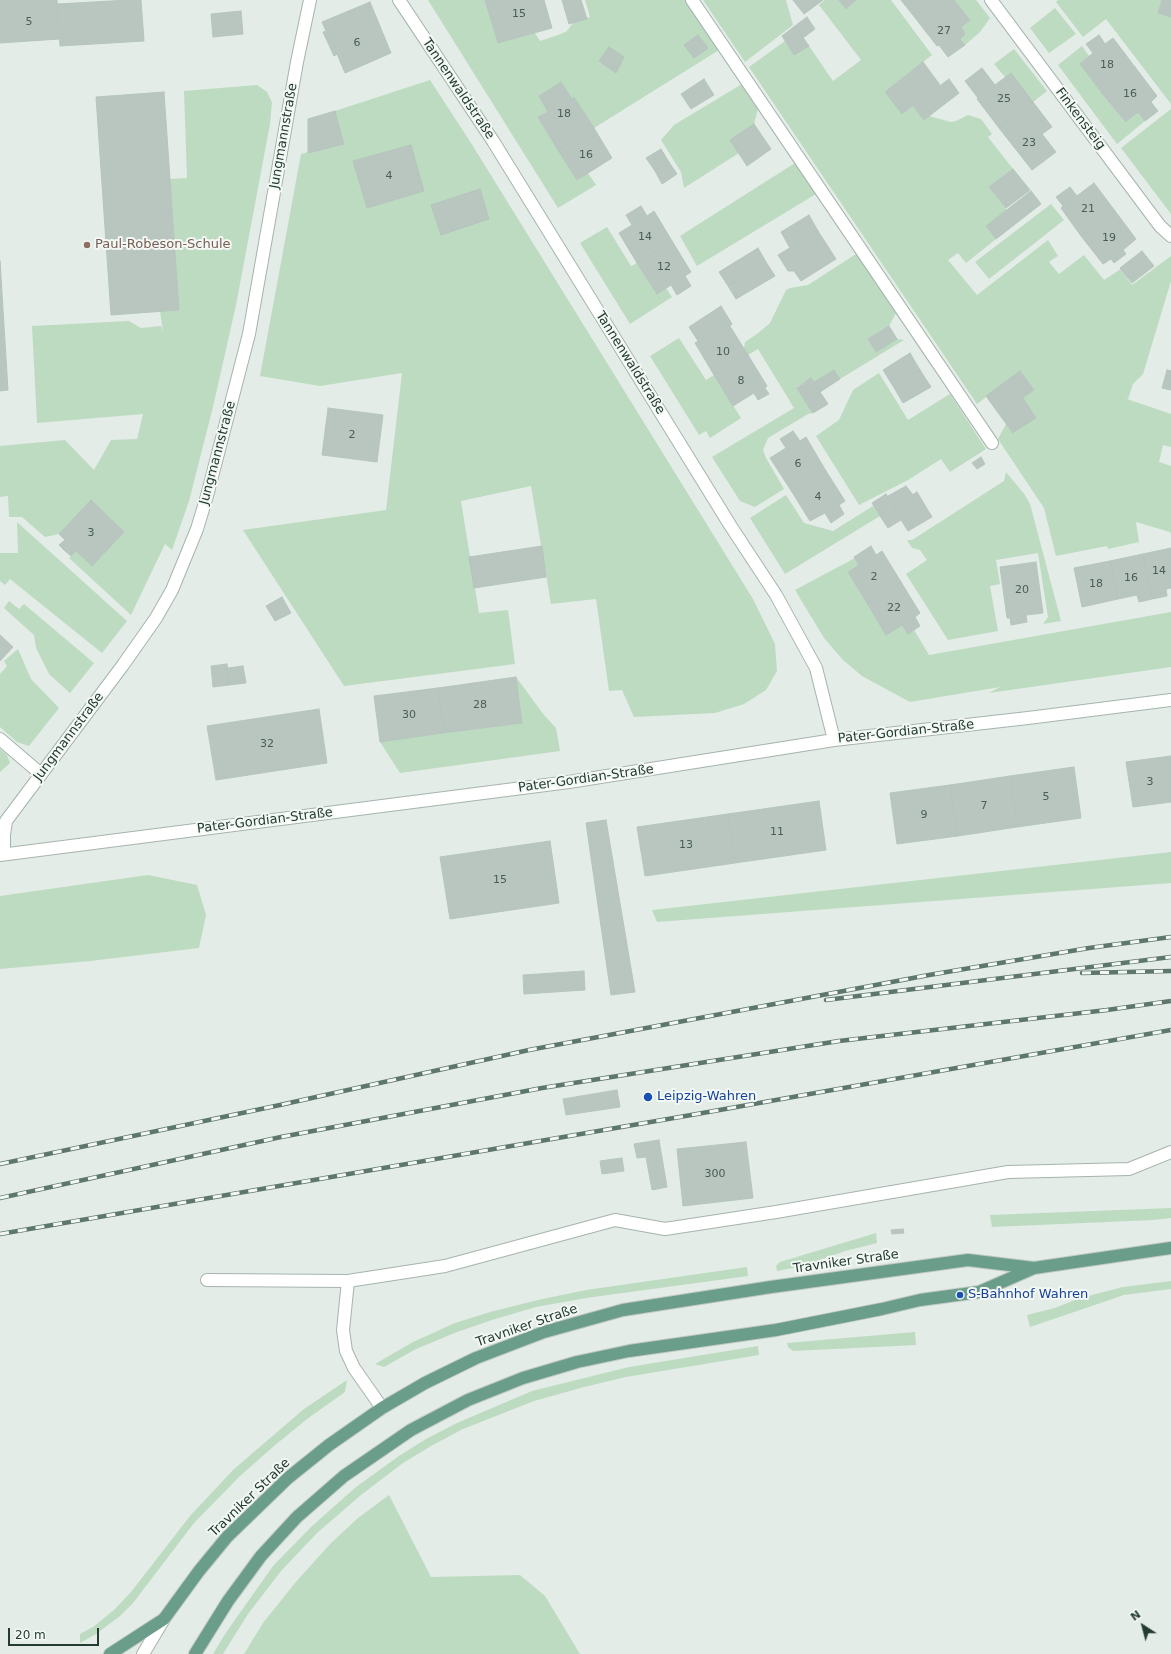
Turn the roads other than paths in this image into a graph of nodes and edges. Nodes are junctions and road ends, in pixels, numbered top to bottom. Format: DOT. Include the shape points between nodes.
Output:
graph roads {
  1 [pos="310,0"];
  2 [pos="399,0"];
  3 [pos="692,0"];
  4 [pos="991,0"];
  5 [pos="1171,236"];
  6 [pos="992,443"];
  7 [pos="1171,700"];
  8 [pos="0,739"];
  9 [pos="834,740"];
  10 [pos="41,774"];
  11 [pos="2,855"];
  12 [pos="1171,1152"];
  13 [pos="1171,1248"];
  14 [pos="1034,1268"];
  15 [pos="207,1280"];
  16 [pos="348,1281"];
  17 [pos="382,1408"];
  18 [pos="164,1619"];
  19 [pos="110,1654"];
  20 [pos="143,1654"];
  21 [pos="196,1654"];
  1 -- 10 [label="street, Jungmannstraße" via="249,334 208,496 197,529 172,590 156,618 124,665"];
  2 -- 9 [label="street, Tannenwaldstraße" via="494,141 730,525 776,595 816,668"];
  3 -- 6 [label="street"];
  4 -- 5 [label="street, Finkensteig" via="1160,226"];
  7 -- 9 [label="street, Pater-Gordian-Straße"];
  8 -- 10 [label="street"];
  9 -- 11 [label="street, Pater-Gordian-Straße" via="569,782"];
  10 -- 11 [label="street, Jungmannstraße" via="6,821"];
  12 -- 16 [label="street" via="1129,1169 1008,1172 665,1229 615,1220 445,1266"];
  13 -- 14 [label="main road, Travniker Straße"];
  14 -- 17 [label="main road, Travniker Straße" via="968,1260 623,1310 544,1332 476,1358"];
  14 -- 21 [label="main road, Travniker Straße" via="979,1292 920,1300 776,1330 629,1351 577,1362 523,1378 468,1400 411,1430 344,1476 297,1517 261,1556 232,1596"];
  15 -- 16 [label="street"];
  16 -- 17 [label="street" via="343,1330 346,1351 354,1368"];
  17 -- 18 [label="main road, Travniker Straße" via="329,1445 259,1505 227,1537"];
  18 -- 19 [label="main road"];
  18 -- 20 [label="street, Travniker Straße"];
}
